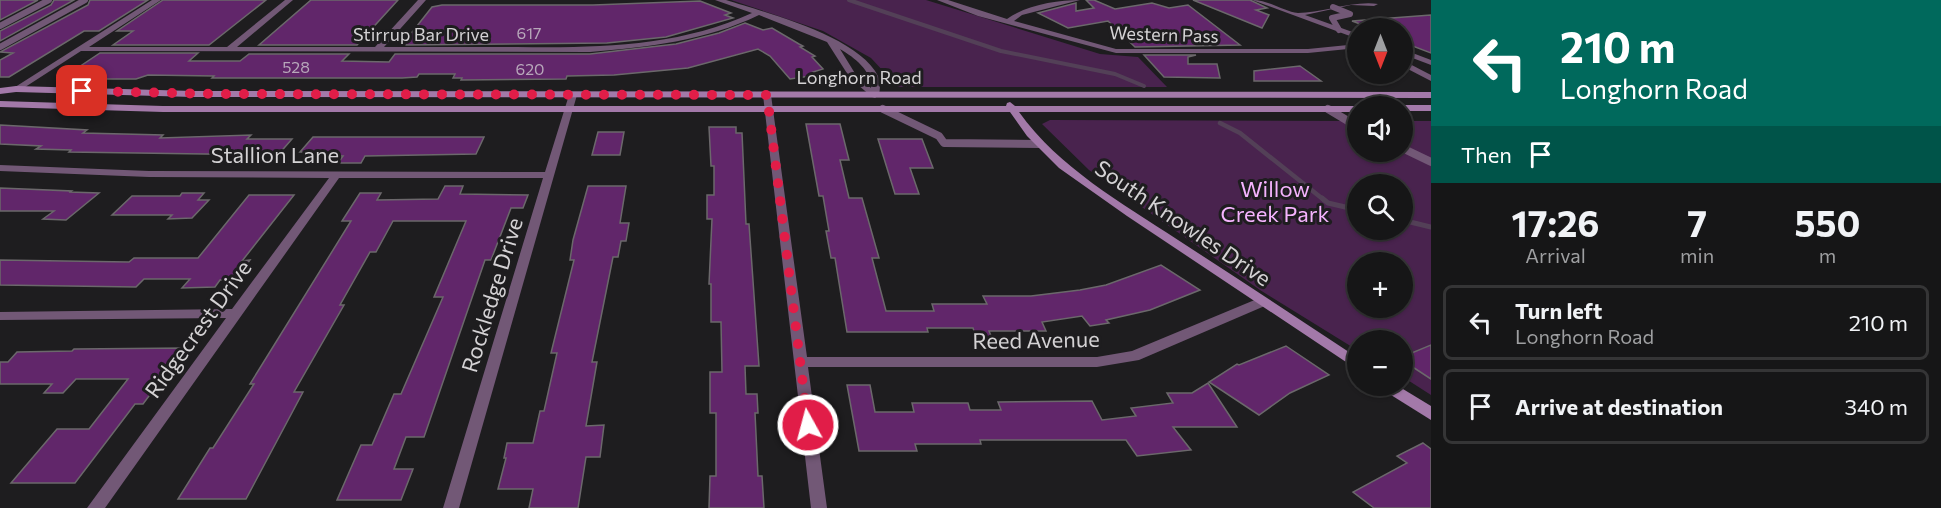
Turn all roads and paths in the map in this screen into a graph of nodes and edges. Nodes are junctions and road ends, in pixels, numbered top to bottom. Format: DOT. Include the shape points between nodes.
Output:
graph roads {
  1 [pos="49,0"];
  2 [pos="85,0"];
  3 [pos="157,0"];
  4 [pos="289,0"];
  5 [pos="422,0"];
  6 [pos="719,0"];
  7 [pos="941,0"];
  8 [pos="1076,0"];
  9 [pos="1256,0"];
  10 [pos="1374,3"];
  11 [pos="1333,7"];
  12 [pos="758,13"];
  13 [pos="1296,15"];
  14 [pos="1008,21"];
  15 [pos="0,26"];
  16 [pos="1339,30"];
  17 [pos="1347,33"];
  18 [pos="831,42"];
  19 [pos="0,47"];
  20 [pos="1347,47"];
  21 [pos="79,50"];
  22 [pos="228,50"];
  23 [pos="377,50"];
  24 [pos="1413,56"];
  25 [pos="1431,63"];
  26 [pos="1413,68"];
  27 [pos="1431,78"];
  28 [pos="16,89"];
  29 [pos="0,91"];
  30 [pos="573,95"];
  31 [pos="767,95"];
  32 [pos="875,95"];
  33 [pos="1004,95"];
  34 [pos="1431,95"];
  35 [pos="0,104"];
  36 [pos="1413,108"];
  37 [pos="1431,108"];
  38 [pos="569,109"];
  39 [pos="769,109"];
  40 [pos="883,109"];
  41 [pos="1328,109"];
  42 [pos="1347,109"];
  43 [pos="1014,110"];
  44 [pos="1347,120"];
  45 [pos="1040,144"];
  46 [pos="1413,153"];
  47 [pos="1431,162"];
  48 [pos="0,168"];
  49 [pos="336,175"];
  50 [pos="550,175"];
  51 [pos="1262,302"];
  52 [pos="235,313"];
  53 [pos="0,316"];
  54 [pos="1347,358"];
  55 [pos="801,362"];
  56 [pos="1403,396"];
  57 [pos="1431,414"];
  58 [pos="95,508"];
  59 [pos="451,508"];
  60 [pos="819,508"];
  1 -- 15 [label="lane"];
  2 -- 19 [label="lane"];
  3 -- 21 [label="street"];
  4 -- 22 [label="street"];
  5 -- 23 [label="street"];
  6 -- 12 [label="street"];
  7 -- 14 [label="street, Western Pass"];
  8 -- 14 [label="street" via="1020,13"];
  9 -- 13 [label="street"];
  10 -- 11 [label="street"];
  11 -- 13 [label="street"];
  11 -- 16 [label="lane" via="1350,14 1332,18"];
  12 -- 18 [label="street"];
  12 -- 23 [label="street, Stirrup Bar Drive" via="713,31 635,46 557,51"];
  13 -- 16 [label="street"];
  14 -- 20 [label="street, Western Pass" via="1116,51 1308,51"];
  16 -- 17 [label="street"];
  18 -- 32 [label="street" via="850,75"];
  18 -- 32 [label="street" via="867,67 874,76"];
  21 -- 22 [label="street, Stirrup Bar Drive"];
  21 -- 28 [label="street"];
  22 -- 23 [label="street, Stirrup Bar Drive"];
  24 -- 25 [label="street"];
  26 -- 27 [label="street"];
  28 -- 29 [label="main road, Longhorn Road"];
  28 -- 30 [label="main road, Longhorn Road" via="193,94"];
  30 -- 31 [label="main road, Longhorn Road"];
  30 -- 38 [label="street, Rockledge Drive"];
  31 -- 32 [label="main road, Longhorn Road"];
  31 -- 39 [label="street"];
  32 -- 33 [label="main road, Longhorn Road"];
  33 -- 34 [label="main road, Longhorn Road"];
  33 -- 43 [label="main road, South Knowles Drive"];
  35 -- 38 [label="main road, Longhorn Road" via="163,109"];
  36 -- 37 [label="main road"];
  38 -- 39 [label="main road, Longhorn Road"];
  38 -- 50 [label="street, Rockledge Drive"];
  39 -- 40 [label="main road, Longhorn Road"];
  39 -- 55 [label="street"];
  40 -- 43 [label="main road, Longhorn Road"];
  40 -- 45 [label="lane" via="939,135 944,143"];
  41 -- 42 [label="main road, Longhorn Road"];
  41 -- 43 [label="main road, Longhorn Road"];
  41 -- 44 [label="lane"];
  43 -- 45 [label="main road, South Knowles Drive"];
  45 -- 51 [label="main road, South Knowles Drive" via="1063,166"];
  46 -- 47 [label="lane"];
  48 -- 49 [label="street, Stallion Lane"];
  49 -- 50 [label="street, Stallion Lane"];
  49 -- 52 [label="street, Ridgecrest Drive"];
  50 -- 59 [label="street, Rockledge Drive"];
  51 -- 54 [label="main road, South Knowles Drive"];
  51 -- 55 [label="street, Reed Avenue" via="1134,356 1097,362"];
  52 -- 53 [label="street"];
  52 -- 58 [label="street, Ridgecrest Drive"];
  55 -- 60 [label="street"];
  56 -- 57 [label="main road"];
}
